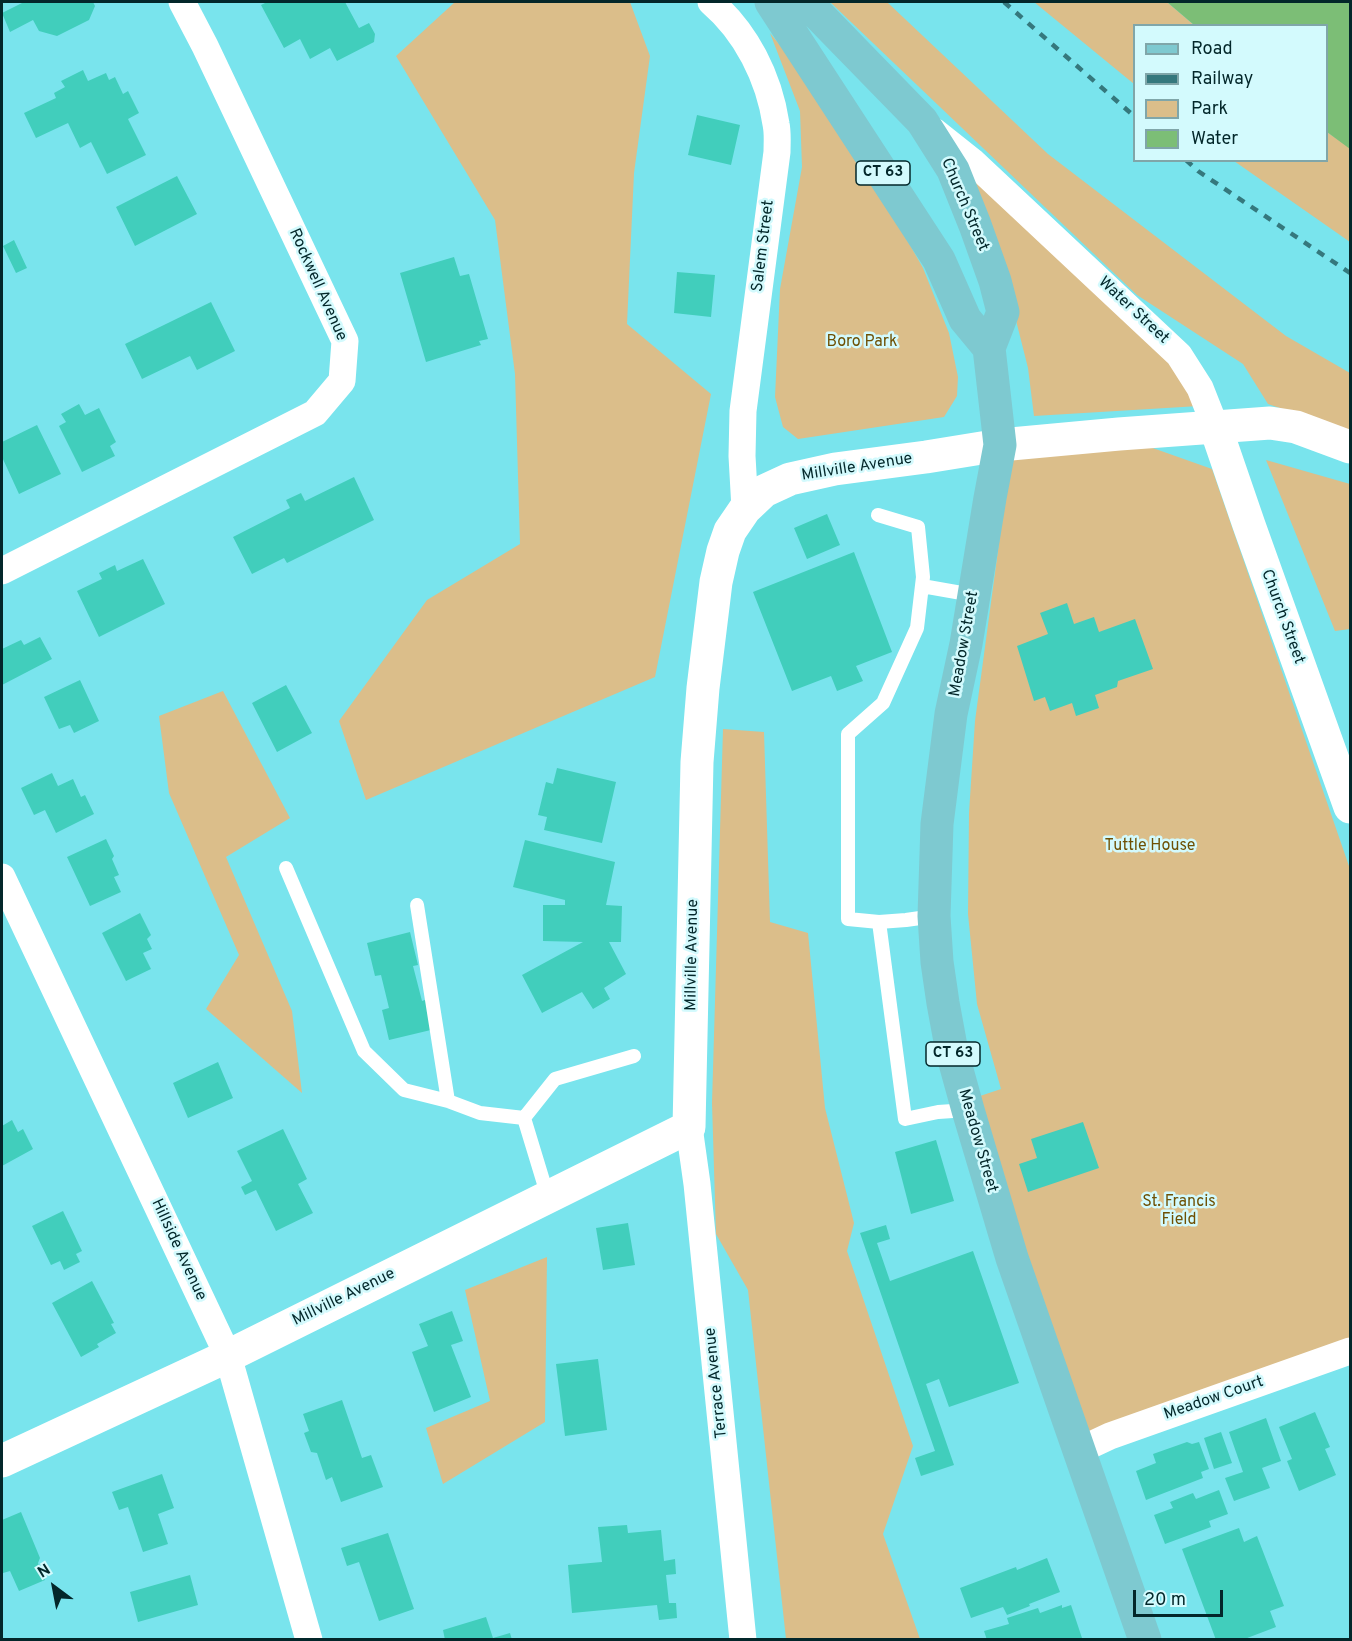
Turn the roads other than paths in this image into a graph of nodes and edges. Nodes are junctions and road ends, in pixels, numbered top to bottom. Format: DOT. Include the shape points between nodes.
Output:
graph roads {
  1 [pos="182,2"];
  2 [pos="711,2"];
  3 [pos="771,2"];
  4 [pos="806,2"];
  5 [pos="922,121"];
  6 [pos="988,348"];
  7 [pos="1215,426"];
  8 [pos="1000,445"];
  9 [pos="1350,447"];
  10 [pos="745,509"];
  11 [pos="878,515"];
  12 [pos="2,571"];
  13 [pos="922,586"];
  14 [pos="974,595"];
  15 [pos="1350,807"];
  16 [pos="286,868"];
  17 [pos="2,877"];
  18 [pos="417,905"];
  19 [pos="934,916"];
  20 [pos="879,922"];
  21 [pos="634,1056"];
  22 [pos="448,1101"];
  23 [pos="968,1110"];
  24 [pos="524,1118"];
  25 [pos="689,1127"];
  26 [pos="548,1197"];
  27 [pos="1350,1351"];
  28 [pos="228,1356"];
  29 [pos="1078,1451"];
  30 [pos="2,1461"];
  31 [pos="309,1640"];
  32 [pos="744,1640"];
  33 [pos="1145,1640"];
  1 -- 12 [label="street, Rockwell Avenue" via="345,341 342,381 315,413"];
  2 -- 10 [label="street, Salem Street" via="749,46 769,89 777,125 777,152 742,411"];
  3 -- 6 [label="main road, CT 63" via="939,260 965,319"];
  4 -- 5 [label="main road, Church Street"];
  5 -- 6 [label="main road, Church Street" via="953,170 995,281 1003,312"];
  5 -- 7 [label="street, Water Street" via="973,162 1179,355 1200,388"];
  6 -- 8 [label="main road, Church Street / CT 63"];
  7 -- 8 [label="street, Millville Avenue"];
  7 -- 9 [label="street" via="1270,423 1296,427"];
  7 -- 15 [label="street, Church Street"];
  8 -- 10 [label="street, Millville Avenue" via="790,478 764,491"];
  8 -- 14 [label="main road, Meadow Street / CT 63"];
  10 -- 25 [label="street, Millville Avenue" via="730,531 716,582 699,730"];
  11 -- 13 [label="lane" via="918,527"];
  13 -- 14 [label="lane"];
  13 -- 20 [label="lane" via="917,628 883,703 848,734 848,919"];
  14 -- 19 [label="main road, Meadow Street / CT 63" via="951,714 937,824"];
  16 -- 22 [label="lane" via="364,1051 404,1090"];
  17 -- 28 [label="street, Hillside Avenue"];
  18 -- 22 [label="lane"];
  19 -- 20 [label="lane"];
  19 -- 23 [label="main road, Meadow Street / CT 63" via="943,1003"];
  20 -- 23 [label="lane" via="905,1119"];
  21 -- 24 [label="lane" via="555,1079"];
  22 -- 24 [label="lane" via="480,1113"];
  23 -- 29 [label="main road, Meadow Street / CT 63" via="1012,1258"];
  24 -- 26 [label="lane"];
  25 -- 26 [label="street, Millville Avenue"];
  25 -- 32 [label="street, Terrace Avenue"];
  26 -- 28 [label="street, Millville Avenue"];
  27 -- 29 [label="street, Meadow Court" via="1110,1436"];
  28 -- 30 [label="street, Millville Avenue"];
  28 -- 31 [label="street, Hillside Avenue"];
  29 -- 33 [label="main road, Meadow Street / CT 63"];
}
